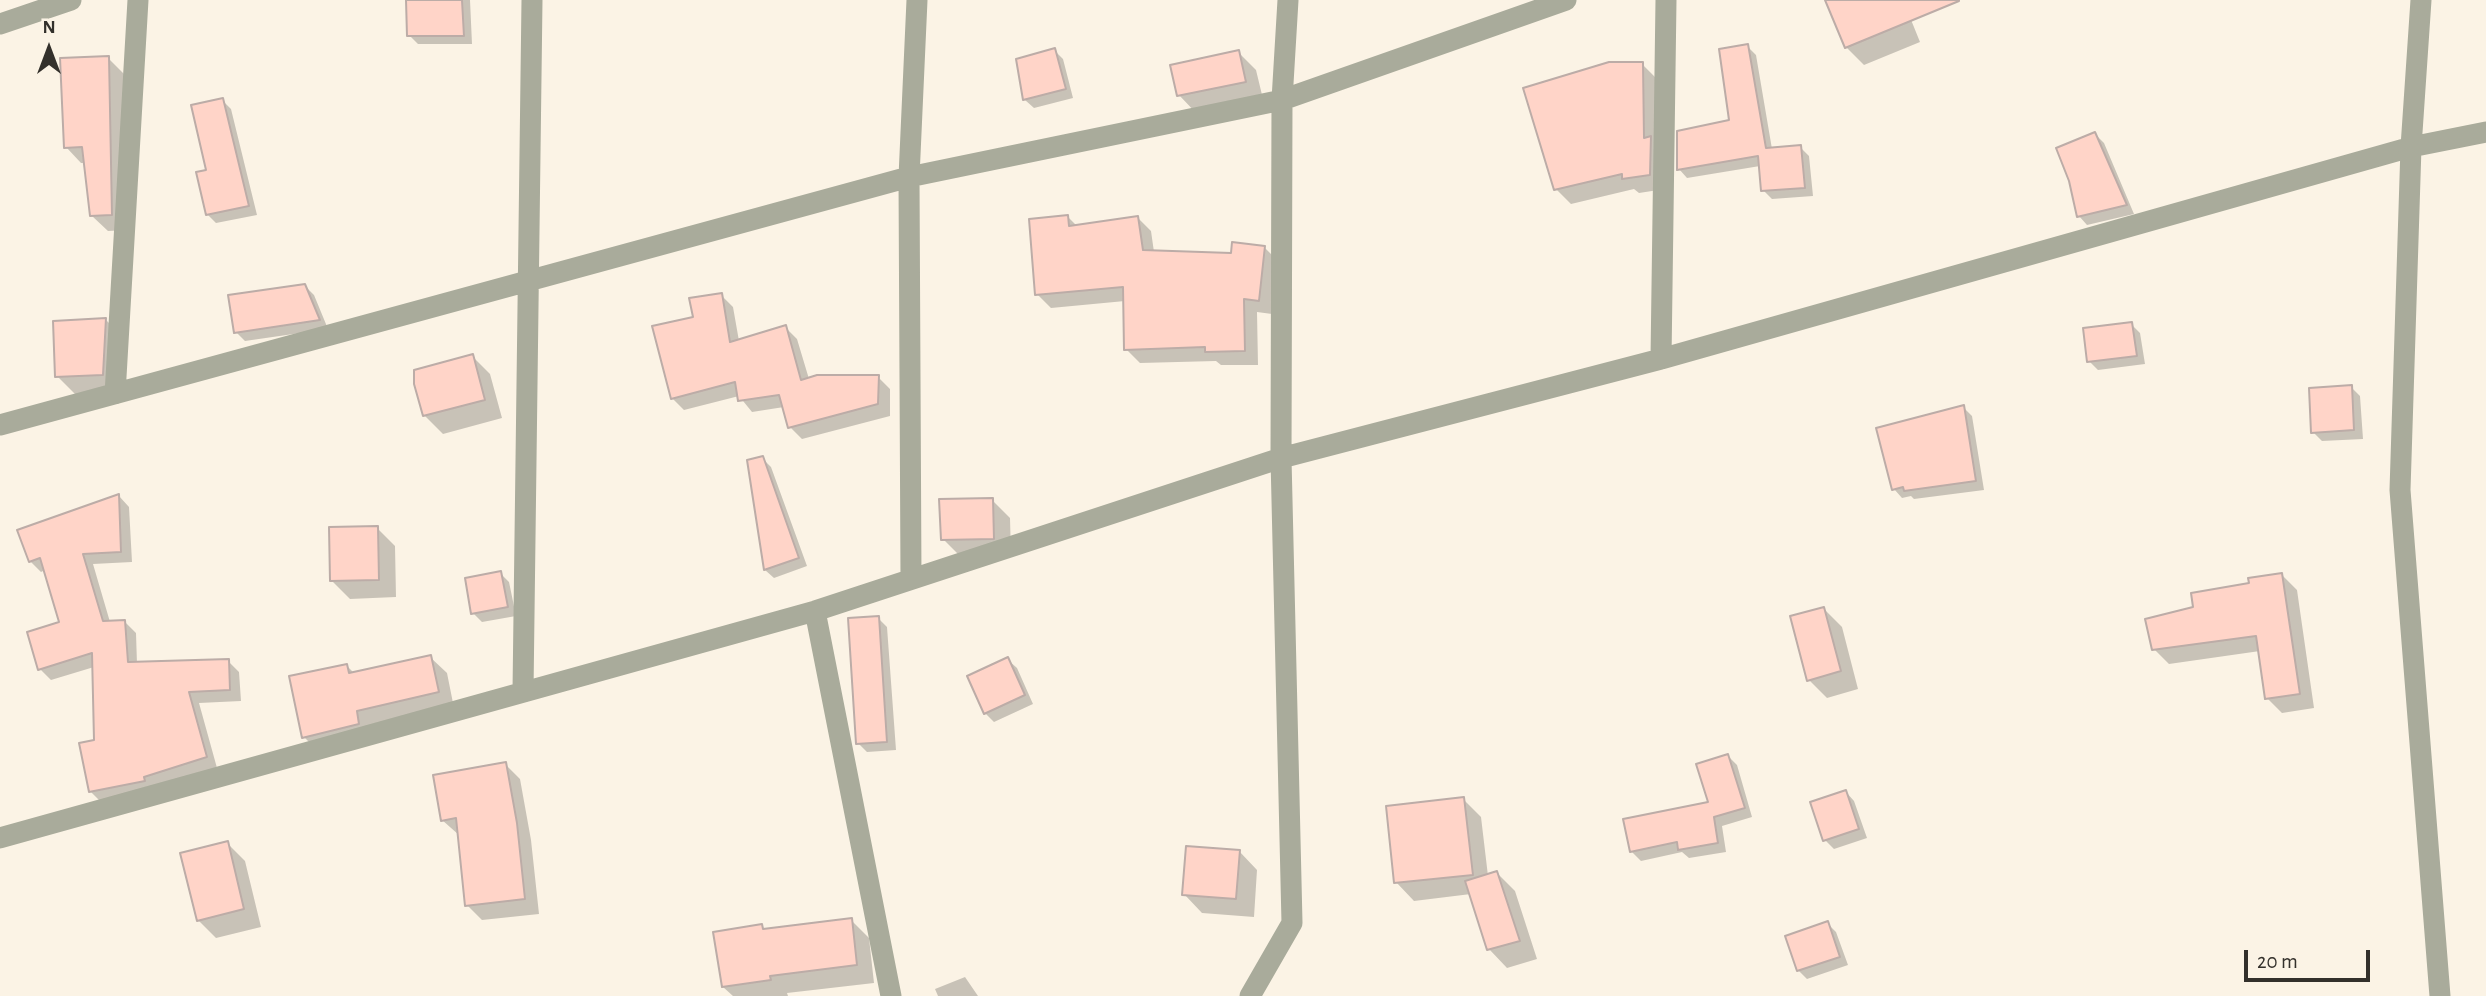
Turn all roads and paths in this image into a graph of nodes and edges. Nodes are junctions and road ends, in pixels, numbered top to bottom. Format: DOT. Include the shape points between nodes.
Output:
graph roads {
  1 [pos="71,0"];
  2 [pos="138,0"];
  3 [pos="532,0"];
  4 [pos="917,0"];
  5 [pos="1288,0"];
  6 [pos="1566,0"];
  7 [pos="1666,0"];
  8 [pos="2421,0"];
  9 [pos="0,24"];
  10 [pos="1282,100"];
  11 [pos="2486,132"];
  12 [pos="2411,147"];
  13 [pos="909,177"];
  14 [pos="526,281"];
  15 [pos="1661,359"];
  16 [pos="115,394"];
  17 [pos="0,425"];
  18 [pos="1281,458"];
  19 [pos="911,579"];
  20 [pos="815,611"];
  21 [pos="523,691"];
  22 [pos="0,838"];
  23 [pos="891,996"];
  24 [pos="1250,996"];
  25 [pos="2440,996"];
  1 -- 9 [label="street"];
  2 -- 16 [label="street"];
  3 -- 14 [label="street"];
  4 -- 13 [label="street"];
  5 -- 10 [label="street"];
  6 -- 10 [label="street"];
  7 -- 15 [label="street"];
  8 -- 12 [label="street"];
  10 -- 13 [label="street"];
  10 -- 18 [label="street"];
  11 -- 12 [label="street"];
  12 -- 15 [label="street"];
  12 -- 25 [label="street" via="2400,490"];
  13 -- 14 [label="street"];
  13 -- 19 [label="street"];
  14 -- 16 [label="street"];
  14 -- 21 [label="street"];
  15 -- 18 [label="street"];
  16 -- 17 [label="street"];
  18 -- 19 [label="street"];
  18 -- 24 [label="street" via="1292,923"];
  19 -- 20 [label="street"];
  20 -- 21 [label="street"];
  20 -- 23 [label="street"];
  21 -- 22 [label="street"];
}
